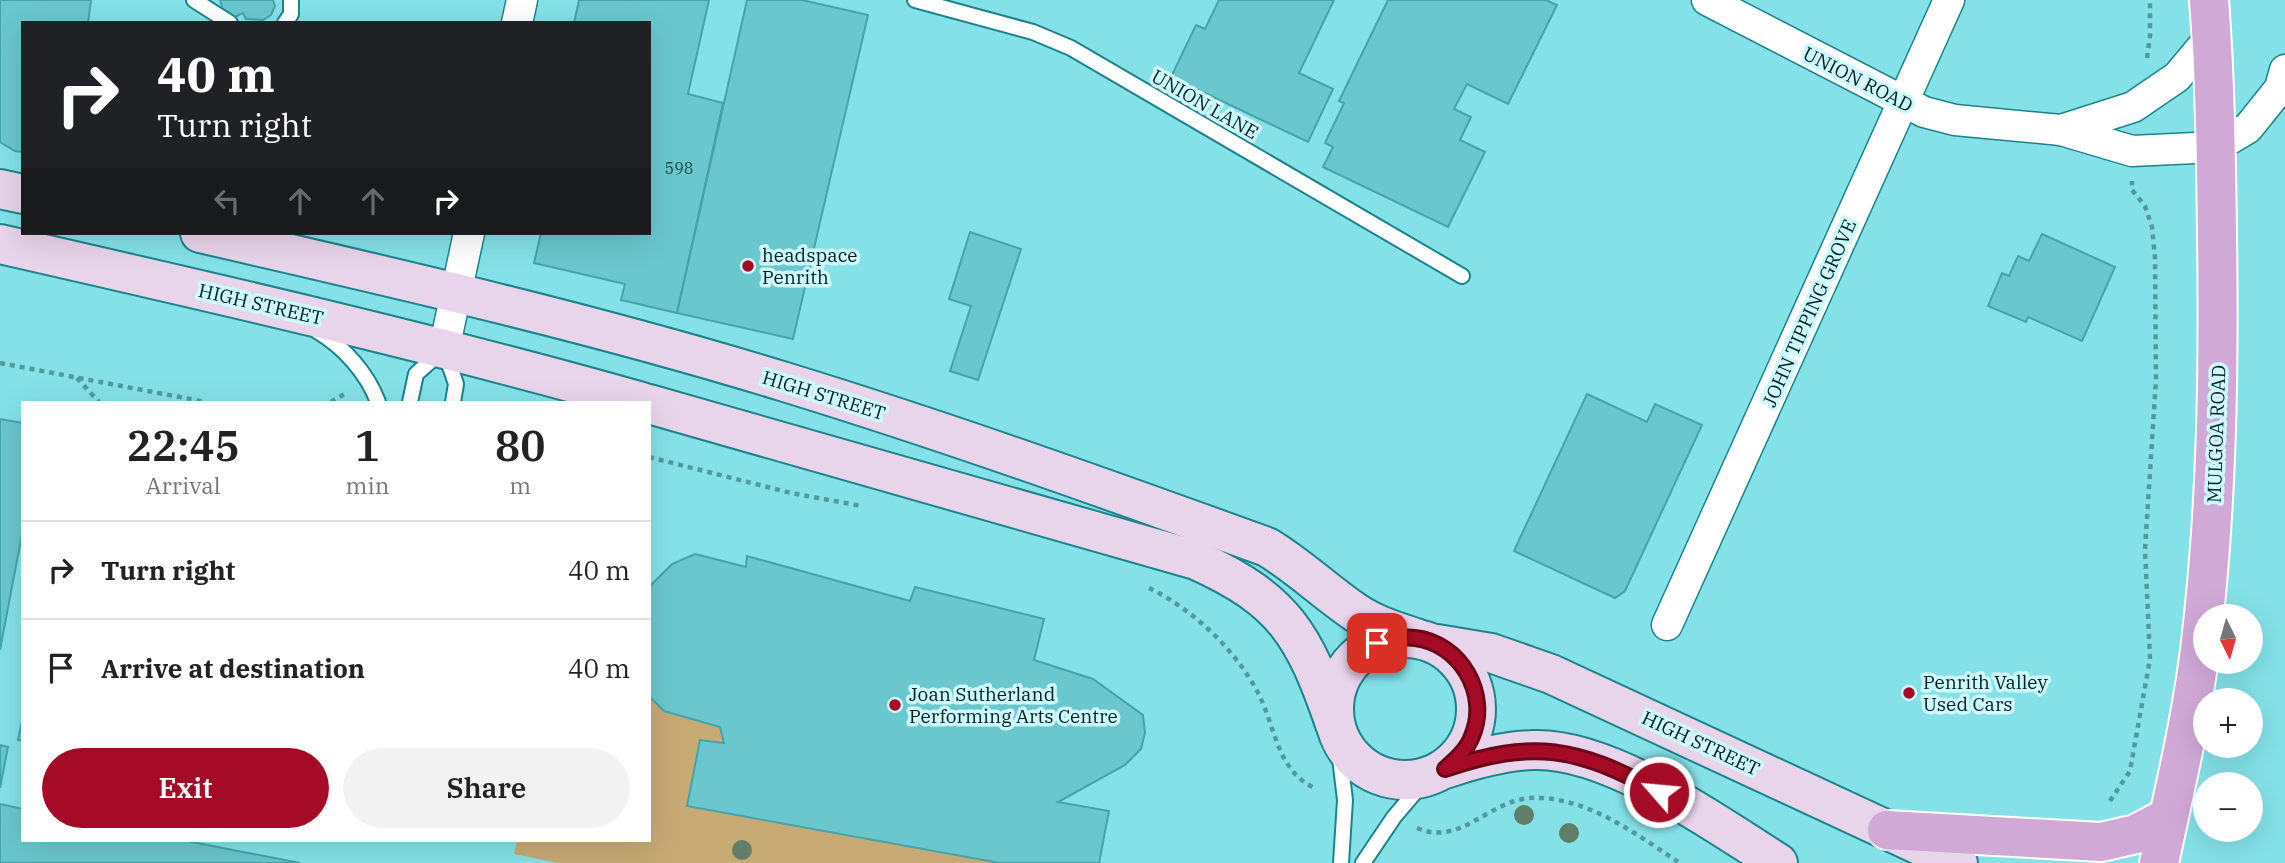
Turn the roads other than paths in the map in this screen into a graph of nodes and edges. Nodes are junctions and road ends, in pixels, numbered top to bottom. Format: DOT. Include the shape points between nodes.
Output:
graph roads {
  1 [pos="194,0"];
  2 [pos="291,0"];
  3 [pos="522,0"];
  4 [pos="915,0"];
  5 [pos="1707,0"];
  6 [pos="1949,0"];
  7 [pos="958,6"];
  8 [pos="2211,18"];
  9 [pos="227,21"];
  10 [pos="286,21"];
  11 [pos="517,21"];
  12 [pos="2285,70"];
  13 [pos="1903,104"];
  14 [pos="2061,130"];
  15 [pos="2216,146"];
  16 [pos="0,189"];
  17 [pos="21,194"];
  18 [pos="209,235"];
  19 [pos="469,235"];
  20 [pos="0,244"];
  21 [pos="1462,276"];
  22 [pos="456,293"];
  23 [pos="279,308"];
  24 [pos="444,349"];
  25 [pos="379,401"];
  26 [pos="410,401"];
  27 [pos="453,401"];
  28 [pos="638,401"];
  29 [pos="651,405"];
  30 [pos="651,418"];
  31 [pos="702,419"];
  32 [pos="1667,625"];
  33 [pos="1426,641"];
  34 [pos="1336,729"];
  35 [pos="1436,773"];
  36 [pos="2168,817"];
  37 [pos="1887,830"];
  38 [pos="1341,863"];
  39 [pos="1363,863"];
  40 [pos="1779,863"];
  41 [pos="1958,863"];
  42 [pos="2159,863"];
  1 -- 9 [label="lane"];
  2 -- 10 [label="lane"];
  3 -- 11 [label="street"];
  4 -- 7 [label="lane, UNION LANE"];
  5 -- 13 [label="street, UNION ROAD"];
  6 -- 13 [label="street, JOHN TIPPING GROVE"];
  7 -- 21 [label="lane, UNION LANE" via="1071,48"];
  8 -- 14 [label="street, UNION ROAD" via="2176,77 2133,107"];
  8 -- 15 [label="main road, MULGOA ROAD"];
  12 -- 15 [label="street, UNION ROAD" via="2280,88 2248,128"];
  13 -- 14 [label="street, UNION ROAD" via="1955,120"];
  13 -- 32 [label="street, JOHN TIPPING GROVE"];
  14 -- 15 [label="street, UNION ROAD" via="2132,151"];
  15 -- 36 [label="main road, MULGOA ROAD" via="2219,354 2210,548 2196,678"];
  16 -- 17 [label="main road"];
  18 -- 22 [label="main road, HIGH STREET"];
  19 -- 22 [label="street"];
  20 -- 23 [label="main road, HIGH STREET"];
  22 -- 24 [label="street"];
  22 -- 33 [label="main road, HIGH STREET" via="783,381 1013,454 1267,547 1298,565 1356,613"];
  23 -- 24 [label="main road, HIGH STREET"];
  23 -- 25 [label="lane" via="328,337 353,360"];
  24 -- 26 [label="lane" via="416,374"];
  24 -- 27 [label="lane" via="456,384"];
  24 -- 28 [label="main road, HIGH STREET"];
  29 -- 31 [label="main road"];
  30 -- 31 [label="lane"];
  31 -- 34 [label="main road" via="1196,560 1238,579 1273,605 1295,631 1318,675"];
  33 -- 34 [label="main road" via="1396,638 1360,653 1338,685"];
  33 -- 35 [label="main road" via="1454,657 1468,673 1478,716 1461,755"];
  33 -- 37 [label="main road, HIGH STREET" via="1490,653 1551,674"];
  34 -- 35 [label="main road" via="1358,763 1374,774 1410,781"];
  34 -- 38 [label="lane" via="1345,800"];
  35 -- 39 [label="lane" via="1394,817"];
  35 -- 40 [label="main road" via="1488,755 1536,750 1584,756 1686,806"];
  36 -- 37 [label="main road" via="2136,834 2101,842"];
  36 -- 42 [label="main road, MULGOA ROAD"];
  37 -- 41 [label="main road, HIGH STREET"];
}
